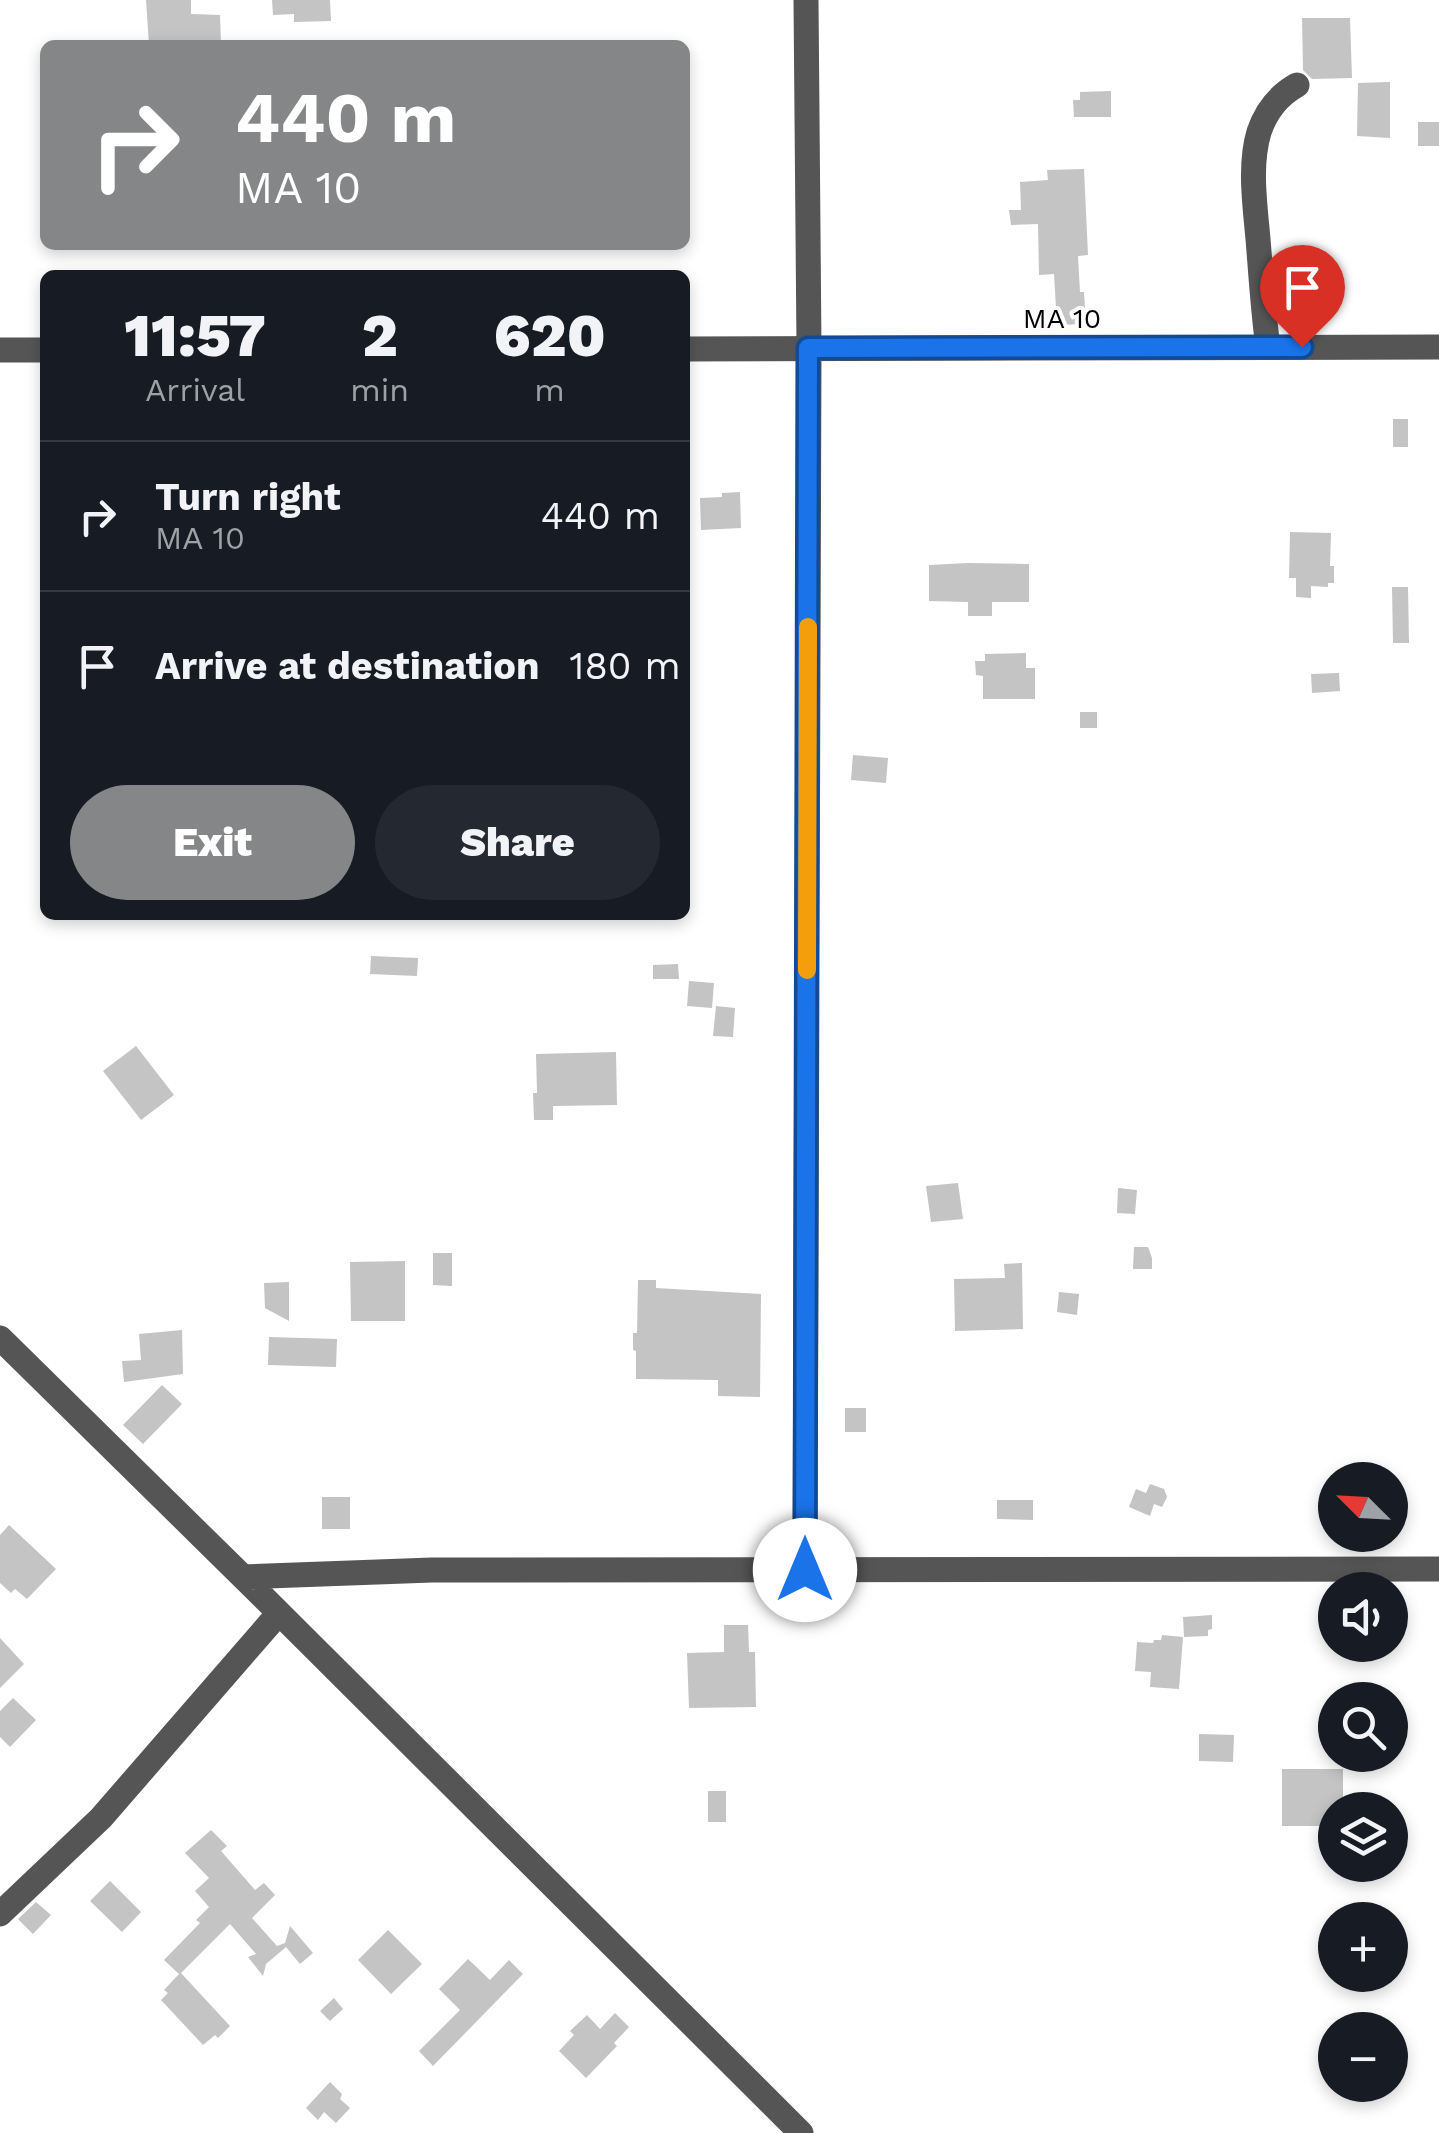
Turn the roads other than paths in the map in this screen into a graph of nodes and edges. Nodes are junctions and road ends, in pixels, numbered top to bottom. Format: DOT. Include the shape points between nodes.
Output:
graph roads {
  1 [pos="806,0"];
  2 [pos="1297,84"];
  3 [pos="1268,347"];
  4 [pos="1439,347"];
  5 [pos="690,348"];
  6 [pos="808,348"];
  7 [pos="0,350"];
  8 [pos="40,350"];
  9 [pos="0,1338"];
  10 [pos="1439,1569"];
  11 [pos="805,1570"];
  12 [pos="244,1577"];
  13 [pos="279,1613"];
  14 [pos="0,1914"];
  15 [pos="801,2133"];
  1 -- 6 [label="street"];
  2 -- 3 [label="street" via="1268,112 1255,154"];
  3 -- 4 [label="street, MA 10"];
  3 -- 6 [label="street, MA 10"];
  5 -- 6 [label="street, MA 10"];
  6 -- 11 [label="street"];
  7 -- 8 [label="street"];
  9 -- 12 [label="street"];
  10 -- 11 [label="street"];
  11 -- 12 [label="street"];
  12 -- 13 [label="street"];
  13 -- 14 [label="street" via="102,1818"];
  13 -- 15 [label="street"];
}
